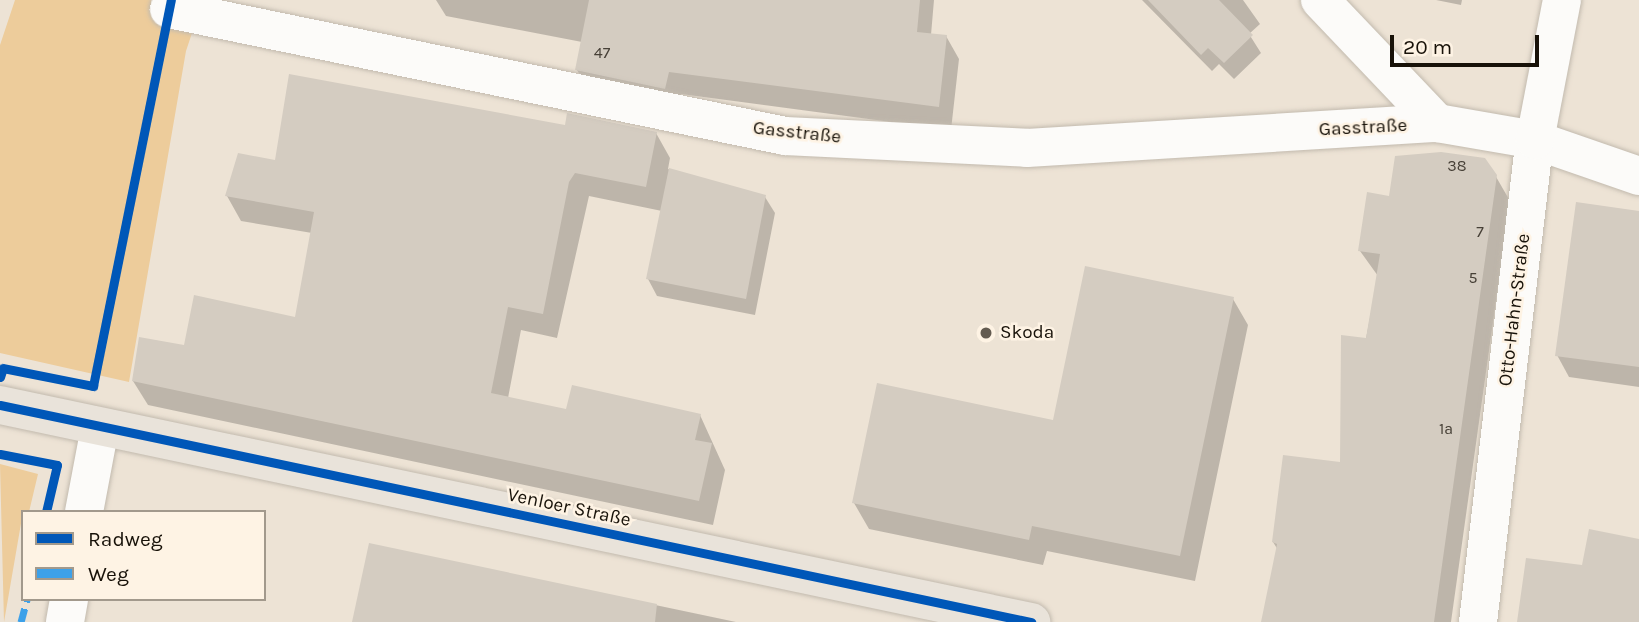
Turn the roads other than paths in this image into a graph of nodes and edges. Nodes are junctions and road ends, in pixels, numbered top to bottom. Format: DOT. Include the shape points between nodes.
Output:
graph roads {
  1 [pos="1320,0"];
  2 [pos="1562,0"];
  3 [pos="169,9"];
  4 [pos="1437,123"];
  5 [pos="1535,140"];
  6 [pos="1639,176"];
  7 [pos="0,405"];
  8 [pos="100,427"];
  9 [pos="85,510"];
  10 [pos="69,601"];
  11 [pos="65,622"];
  12 [pos="1031,622"];
  13 [pos="1478,622"];
  1 -- 4 [label="street"];
  2 -- 5 [label="street, Otto-Hahn-Straße"];
  3 -- 4 [label="street, Gasstraße" via="785,136 1027,148"];
  4 -- 5 [label="street, Gasstraße"];
  5 -- 6 [label="street"];
  5 -- 13 [label="street, Otto-Hahn-Straße"];
  7 -- 8 [label="main road, Venloer Straße"];
  8 -- 9 [label="street"];
  8 -- 12 [label="main road, Venloer Straße"];
  10 -- 11 [label="street"];
}
